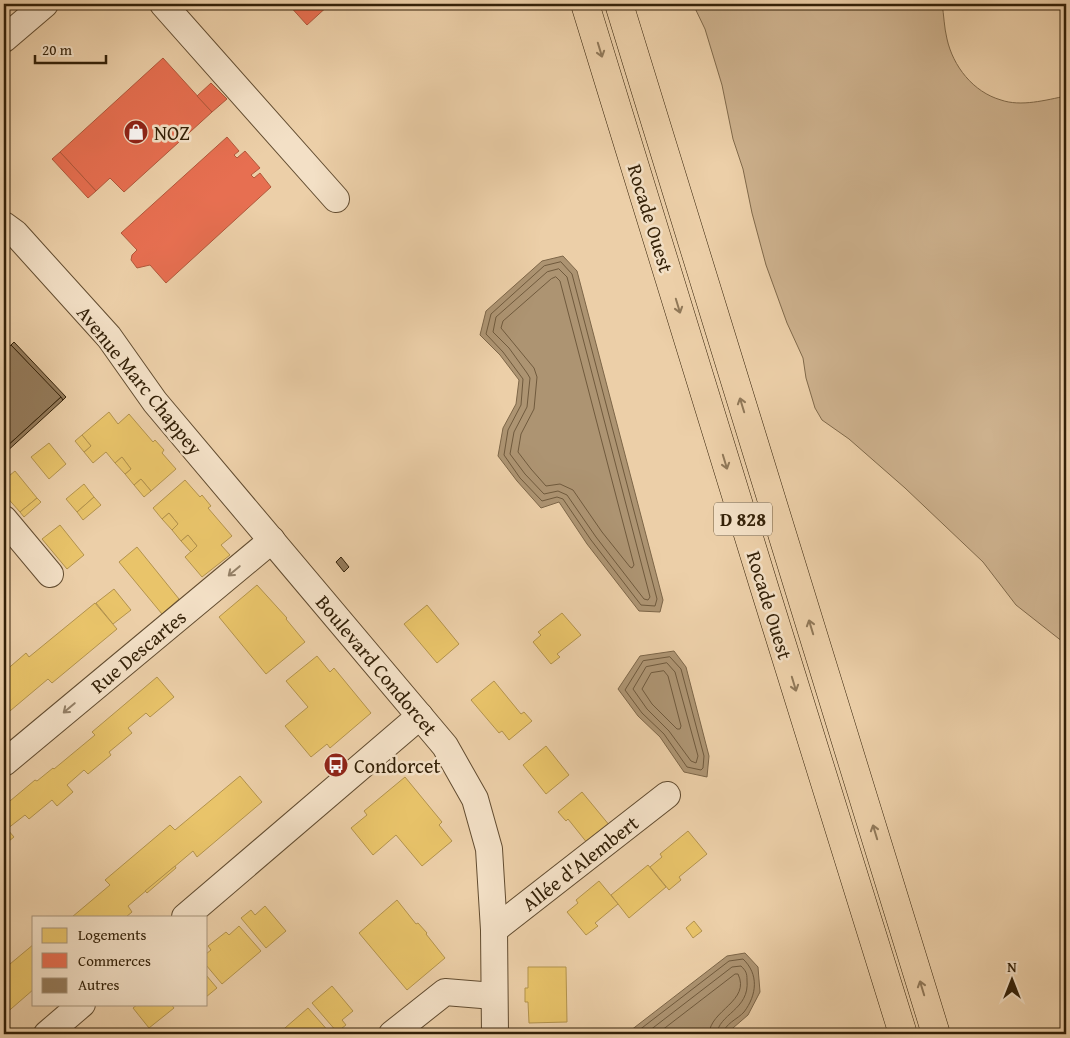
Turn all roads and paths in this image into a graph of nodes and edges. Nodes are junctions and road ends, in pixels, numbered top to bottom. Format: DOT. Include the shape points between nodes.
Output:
graph roads {
  1 [pos="45,4"];
  2 [pos="163,4"];
  3 [pos="585,4"];
  4 [pos="619,4"];
  5 [pos="4,39"];
  6 [pos="336,199"];
  7 [pos="4,225"];
  8 [pos="4,519"];
  9 [pos="272,540"];
  10 [pos="50,574"];
  11 [pos="420,716"];
  12 [pos="4,763"];
  13 [pos="667,795"];
  14 [pos="186,916"];
  15 [pos="494,930"];
  16 [pos="494,996"];
  17 [pos="80,1006"];
  18 [pos="47,1034"];
  19 [pos="392,1034"];
  20 [pos="495,1034"];
  21 [pos="903,1034"];
  22 [pos="936,1034"];
  1 -- 5 [label="street"];
  2 -- 6 [label="street"];
  3 -- 21 [label="main road, Rocade Ouest / D 828, one-way"];
  22 -- 4 [label="main road, Rocade Ouest / D 828, one-way"];
  7 -- 9 [label="street, Avenue Marc Chappey" via="15,233 109,338 155,402"];
  8 -- 10 [label="street"];
  9 -- 11 [label="street, Boulevard Condorcet"];
  9 -- 12 [label="street, Rue Descartes, one-way"];
  11 -- 14 [label="street"];
  11 -- 15 [label="street, Boulevard Condorcet" via="445,746 475,799 489,849"];
  13 -- 15 [label="street, Allée d'Alembert"];
  15 -- 16 [label="street, Boulevard Condorcet"];
  16 -- 19 [label="street" via="445,992"];
  16 -- 20 [label="street, Boulevard Condorcet"];
  17 -- 18 [label="street"];
}
